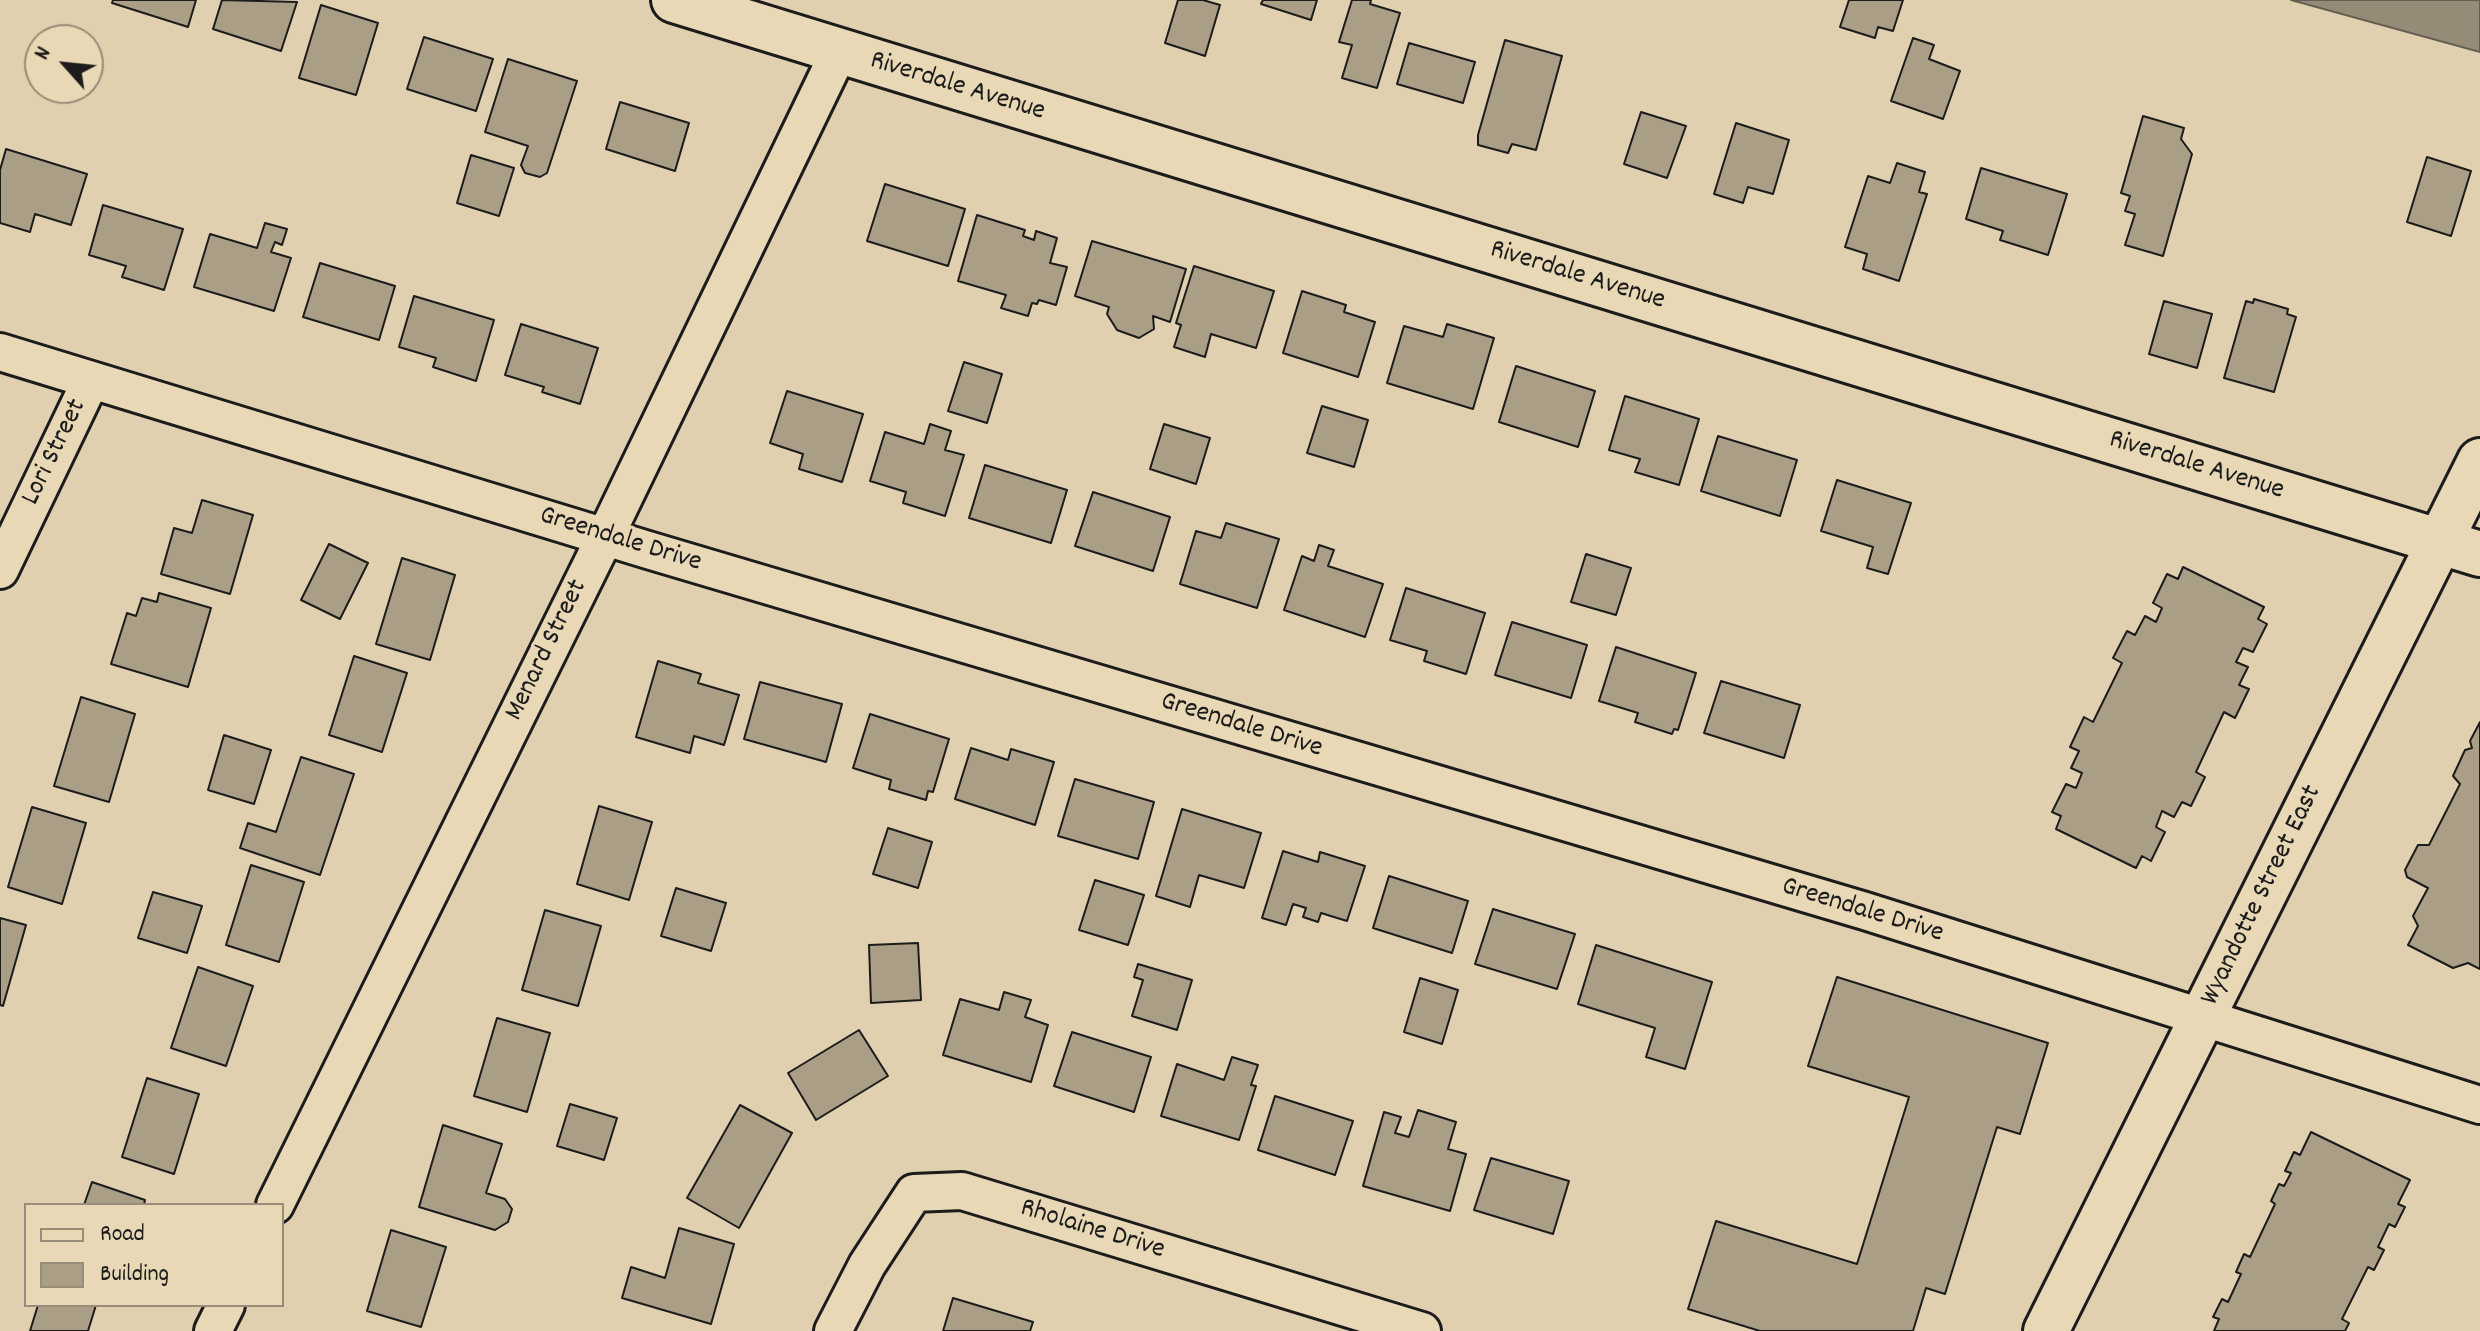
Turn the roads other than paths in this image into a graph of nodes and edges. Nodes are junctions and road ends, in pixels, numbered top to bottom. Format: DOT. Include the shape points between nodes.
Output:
graph roads {
  1 [pos="674,0"];
  2 [pos="839,52"];
  3 [pos="0,352"];
  4 [pos="91,380"];
  5 [pos="2480,461"];
  6 [pos="605,537"];
  7 [pos="2439,542"];
  8 [pos="2480,554"];
  9 [pos="0,570"];
  10 [pos="2202,1017"];
  11 [pos="2480,1105"];
  12 [pos="276,1203"];
  13 [pos="225,1307"];
  14 [pos="213,1331"];
  15 [pos="833,1331"];
  16 [pos="1422,1331"];
  17 [pos="2046,1331"];
  1 -- 2 [label="street, Riverdale Avenue"];
  2 -- 6 [label="street, Menard Street"];
  2 -- 7 [label="street, Riverdale Avenue"];
  3 -- 4 [label="street, Greendale Drive"];
  4 -- 6 [label="street, Greendale Drive"];
  4 -- 9 [label="street, Lori Street"];
  5 -- 7 [label="street, Wyandotte Street East"];
  6 -- 10 [label="street, Greendale Drive" via="1865,911"];
  6 -- 12 [label="street, Menard Street"];
  7 -- 8 [label="street, Riverdale Avenue"];
  7 -- 10 [label="street, Wyandotte Street East"];
  10 -- 11 [label="street, Greendale Drive"];
  10 -- 17 [label="street, Wyandotte Street East"];
  13 -- 14 [label="street"];
  15 -- 16 [label="street, Rholaine Drive" via="867,1265 914,1193 962,1191"];
}
